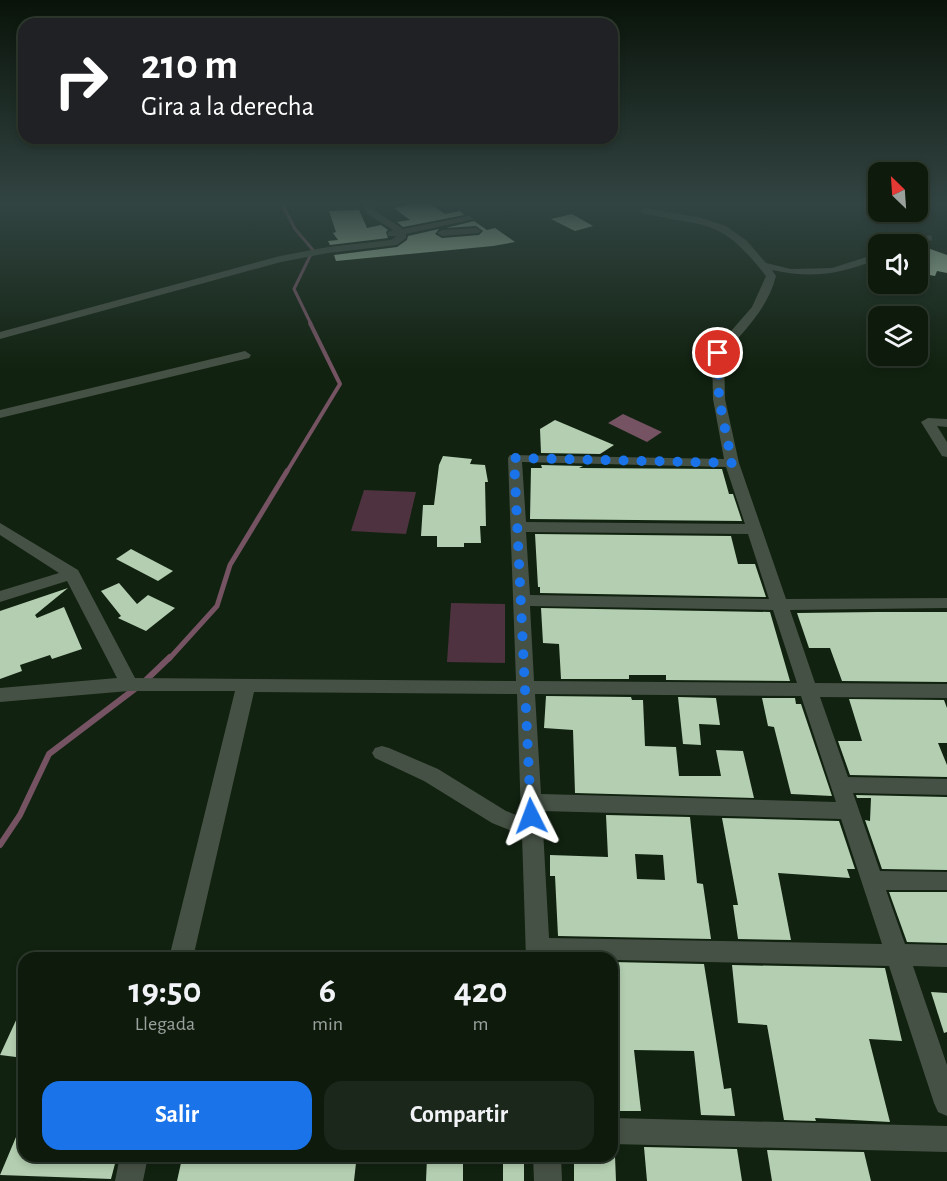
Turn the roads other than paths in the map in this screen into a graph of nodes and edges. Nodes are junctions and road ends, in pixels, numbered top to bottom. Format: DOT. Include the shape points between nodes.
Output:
graph roads {
  1 [pos="280,259"];
  2 [pos="757,259"];
  3 [pos="868,260"];
  4 [pos="763,266"];
  5 [pos="0,336"];
  6 [pos="245,355"];
  7 [pos="0,414"];
  8 [pos="947,423"];
  9 [pos="947,453"];
  10 [pos="732,463"];
  11 [pos="518,527"];
  12 [pos="0,528"];
  13 [pos="754,529"];
  14 [pos="72,574"];
  15 [pos="0,597"];
  16 [pos="521,600"];
  17 [pos="947,603"];
  18 [pos="780,605"];
  19 [pos="129,684"];
  20 [pos="525,686"];
  21 [pos="246,687"];
  22 [pos="808,689"];
  23 [pos="947,691"];
  24 [pos="0,695"];
  25 [pos="382,753"];
  26 [pos="840,785"];
  27 [pos="947,787"];
  28 [pos="530,802"];
  29 [pos="849,812"];
  30 [pos="532,830"];
  31 [pos="872,880"];
  32 [pos="947,881"];
  33 [pos="182,952"];
  34 [pos="537,952"];
  35 [pos="618,953"];
  36 [pos="897,955"];
  37 [pos="947,956"];
  38 [pos="947,1103"];
  39 [pos="618,1131"];
  40 [pos="947,1139"];
  41 [pos="133,1162"];
  42 [pos="547,1162"];
  43 [pos="129,1181"];
  44 [pos="548,1181"];
  1 -- 5 [label="street"];
  2 -- 4 [label="street"];
  3 -- 4 [label="street" via="835,273 798,273"];
  4 -- 10 [label="street" via="771,276 769,287 758,308 718,353 719,399"];
  6 -- 7 [label="street"];
  8 -- 9 [label="street" via="928,422"];
  10 -- 11 [label="street" via="514,458"];
  10 -- 13 [label="street"];
  11 -- 13 [label="street"];
  11 -- 16 [label="street"];
  12 -- 14 [label="street"];
  13 -- 18 [label="street"];
  14 -- 15 [label="street"];
  14 -- 19 [label="street"];
  16 -- 18 [label="street"];
  16 -- 20 [label="street"];
  17 -- 18 [label="street"];
  18 -- 22 [label="street"];
  19 -- 21 [label="street"];
  19 -- 24 [label="street"];
  20 -- 21 [label="street"];
  20 -- 22 [label="street"];
  20 -- 28 [label="street"];
  21 -- 33 [label="street"];
  22 -- 23 [label="street"];
  22 -- 26 [label="street"];
  25 -- 30 [label="street" via="431,775 499,817"];
  26 -- 27 [label="street"];
  26 -- 29 [label="street"];
  28 -- 29 [label="street"];
  28 -- 30 [label="street"];
  29 -- 31 [label="street"];
  30 -- 34 [label="street"];
  31 -- 32 [label="street"];
  31 -- 36 [label="street"];
  35 -- 36 [label="street"];
  36 -- 37 [label="street"];
  36 -- 38 [label="street"];
  39 -- 40 [label="street"];
  41 -- 43 [label="street"];
  42 -- 44 [label="street"];
}
